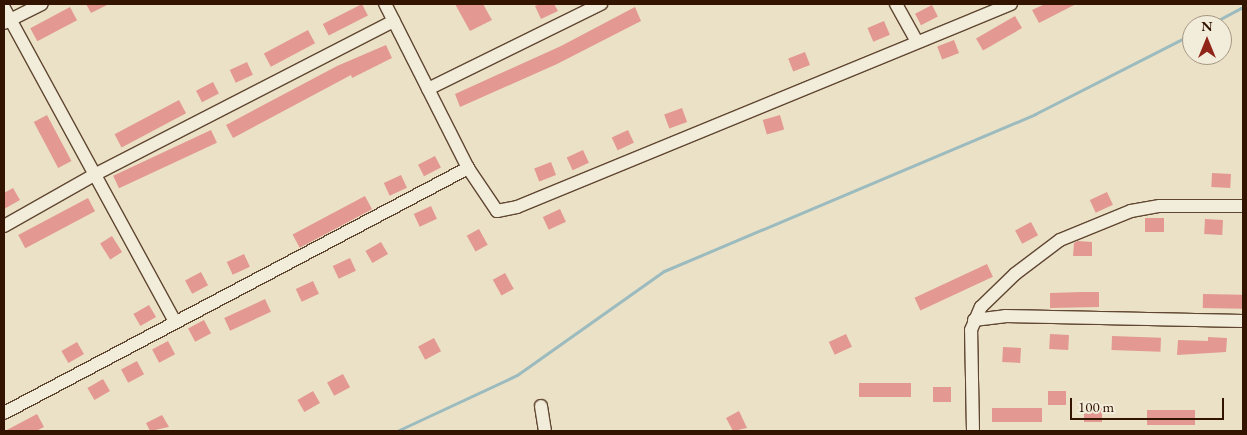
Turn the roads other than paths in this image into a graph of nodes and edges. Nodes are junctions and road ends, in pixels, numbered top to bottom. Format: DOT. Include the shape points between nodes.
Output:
graph roads {
  1 [pos="42,4"];
  2 [pos="385,4"];
  3 [pos="602,4"];
  4 [pos="896,4"];
  5 [pos="1011,4"];
  6 [pos="4,8"];
  7 [pos="7,21"];
  8 [pos="394,21"];
  9 [pos="916,40"];
  10 [pos="428,89"];
  11 [pos="468,168"];
  12 [pos="94,175"];
  13 [pos="1243,206"];
  14 [pos="4,226"];
  15 [pos="974,320"];
  16 [pos="1243,321"];
  17 [pos="174,322"];
  18 [pos="541,406"];
  19 [pos="4,413"];
  20 [pos="545,431"];
  21 [pos="973,431"];
  1 -- 7 [label="street"];
  2 -- 8 [label="street"];
  3 -- 10 [label="street"];
  4 -- 9 [label="street"];
  5 -- 9 [label="street"];
  6 -- 7 [label="street"];
  7 -- 12 [label="street"];
  8 -- 10 [label="street"];
  8 -- 12 [label="street"];
  9 -- 11 [label="street" via="517,207 497,210"];
  10 -- 11 [label="street"];
  11 -- 17 [label="street"];
  12 -- 14 [label="street"];
  12 -- 17 [label="street"];
  13 -- 15 [label="street" via="1160,206 1131,211 1060,240 1015,274 981,307"];
  15 -- 16 [label="street" via="1005,316"];
  15 -- 21 [label="street" via="971,330"];
  17 -- 19 [label="street"];
  18 -- 20 [label="street"];
}
